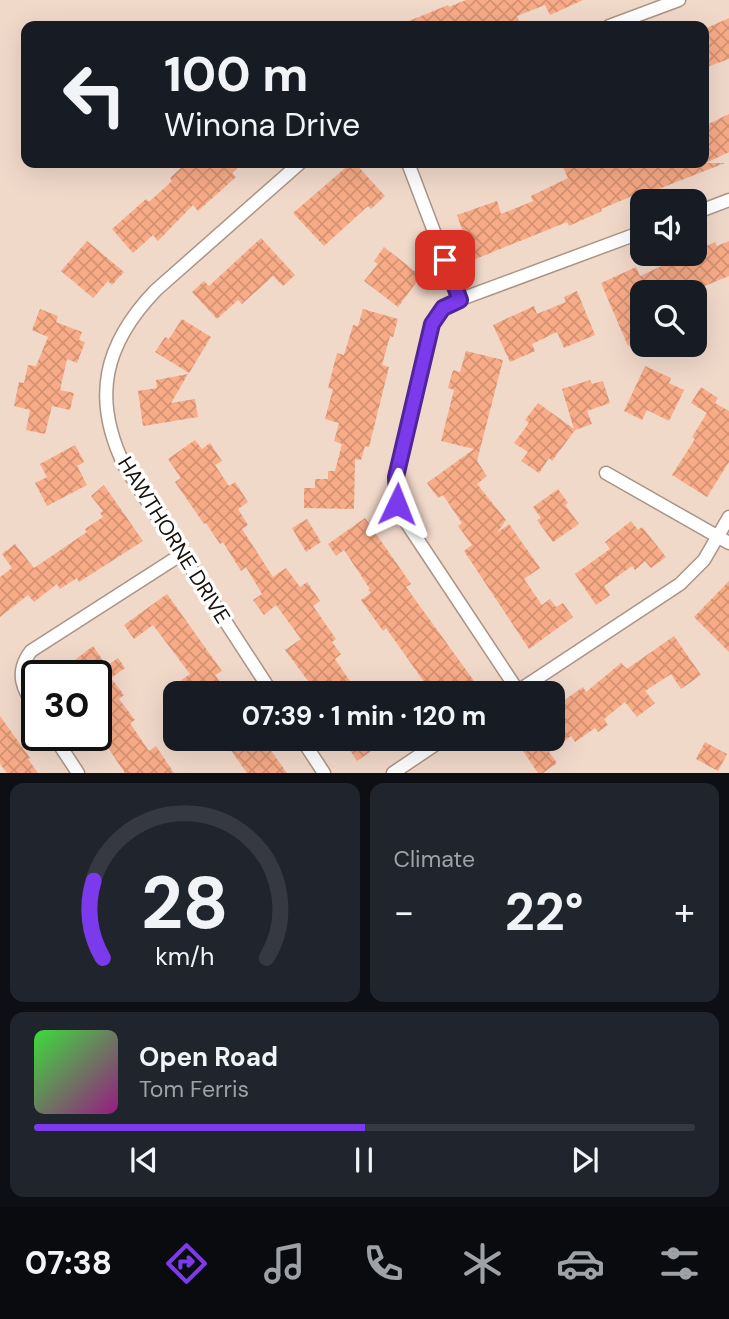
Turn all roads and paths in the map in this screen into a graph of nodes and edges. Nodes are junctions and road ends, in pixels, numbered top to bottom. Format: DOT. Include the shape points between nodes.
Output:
graph roads {
  1 [pos="679,0"];
  2 [pos="622,21"];
  3 [pos="294,168"];
  4 [pos="410,168"];
  5 [pos="729,200"];
  6 [pos="707,208"];
  7 [pos="630,236"];
  8 [pos="460,300"];
  9 [pos="606,473"];
  10 [pos="729,517"];
  11 [pos="717,537"];
  12 [pos="729,543"];
  13 [pos="182,554"];
  14 [pos="26,660"];
  15 [pos="264,681"];
  16 [pos="510,681"];
  17 [pos="533,681"];
  18 [pos="64,751"];
  19 [pos="310,751"];
  20 [pos="426,751"];
  21 [pos="78,773"];
  22 [pos="324,773"];
  23 [pos="393,773"];
  1 -- 2 [label="street"];
  3 -- 13 [label="street, HAWTHORNE DRIVE" via="156,290 128,322 109,370 107,416 114,442 125,467"];
  4 -- 8 [label="street"];
  5 -- 6 [label="street"];
  7 -- 8 [label="street"];
  8 -- 16 [label="street" via="443,308 432,324 396,477 397,504"];
  9 -- 11 [label="street"];
  10 -- 11 [label="street"];
  11 -- 12 [label="street"];
  11 -- 17 [label="street" via="704,559 680,583"];
  13 -- 14 [label="street" via="31,651"];
  13 -- 15 [label="street, HAWTHORNE DRIVE"];
  18 -- 21 [label="street"];
  19 -- 22 [label="street"];
  20 -- 23 [label="street"];
}
